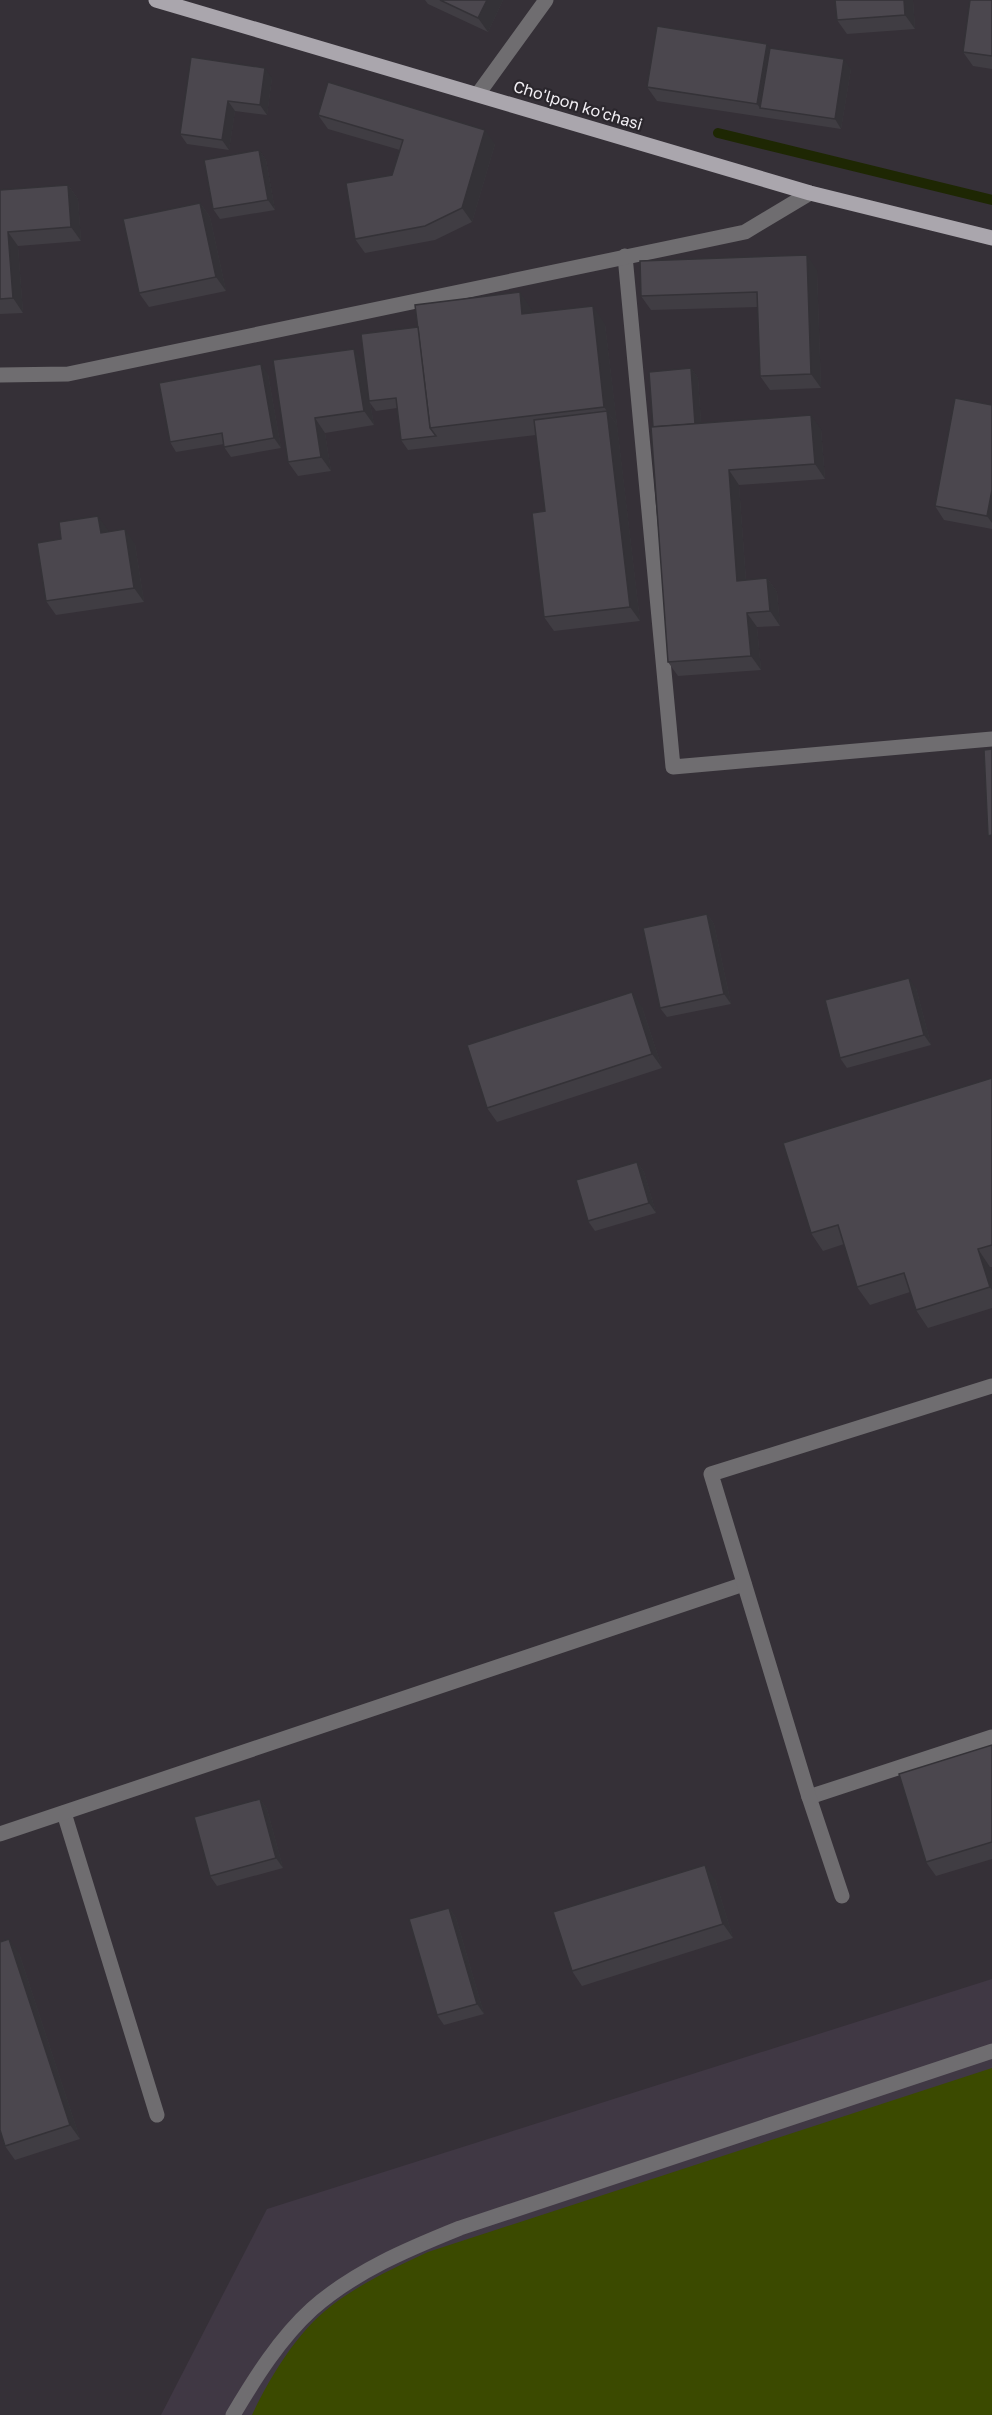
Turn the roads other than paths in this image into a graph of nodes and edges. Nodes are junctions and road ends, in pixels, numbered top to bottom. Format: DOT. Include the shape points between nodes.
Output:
graph roads {
  1 [pos="156,0"];
  2 [pos="546,0"];
  3 [pos="478,94"];
  4 [pos="810,193"];
  5 [pos="992,238"];
  6 [pos="625,256"];
  7 [pos="0,375"];
  8 [pos="992,739"];
  9 [pos="992,1386"];
  10 [pos="744,1584"];
  11 [pos="992,1737"];
  12 [pos="809,1797"];
  13 [pos="64,1813"];
  14 [pos="0,1834"];
  15 [pos="842,1896"];
  16 [pos="992,2051"];
  17 [pos="157,2115"];
  18 [pos="233,2415"];
  1 -- 3 [label="main road, Cho'lpon ko'chasi"];
  2 -- 3 [label="street"];
  3 -- 4 [label="main road, Cho'lpon ko'chasi"];
  4 -- 5 [label="main road, Cho'lpon ko'chasi"];
  4 -- 6 [label="street" via="745,232"];
  6 -- 7 [label="street" via="68,374"];
  6 -- 8 [label="street" via="673,767"];
  9 -- 10 [label="street" via="711,1474"];
  10 -- 12 [label="street"];
  10 -- 13 [label="street"];
  11 -- 12 [label="street"];
  12 -- 15 [label="street"];
  13 -- 14 [label="street"];
  13 -- 17 [label="street"];
  16 -- 18 [label="street" via="460,2228 381,2262 345,2283 311,2310 273,2354"];
}
